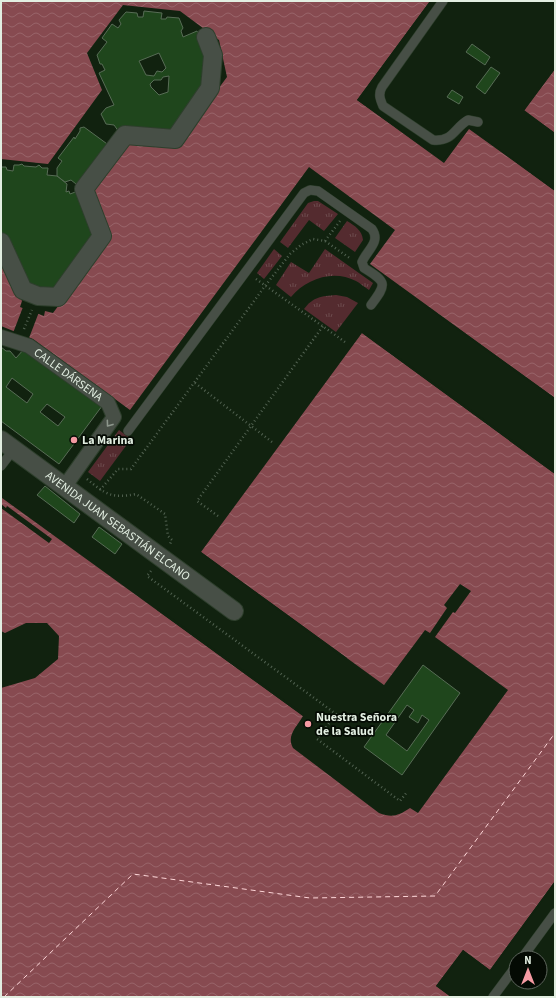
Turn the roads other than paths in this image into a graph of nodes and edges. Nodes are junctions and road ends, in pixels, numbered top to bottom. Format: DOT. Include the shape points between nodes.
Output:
graph roads {
  1 [pos="443,1"];
  2 [pos="206,36"];
  3 [pos="478,122"];
  4 [pos="1,242"];
  5 [pos="371,305"];
  6 [pos="1,337"];
  7 [pos="128,431"];
  8 [pos="8,444"];
  9 [pos="1,466"];
  10 [pos="65,486"];
  11 [pos="234,611"];
  12 [pos="555,913"];
  13 [pos="528,950"];
  14 [pos="508,977"];
  15 [pos="493,997"];
  1 -- 3 [label="lane" via="382,87 379,92 380,99 383,106 433,140 446,139 468,120"];
  2 -- 4 [label="street" via="213,55 210,88 175,139 125,135 84,189 102,236 58,296 38,296 23,290"];
  5 -- 7 [label="lane" via="383,285 364,268 362,262 376,234 372,228 318,191 310,190 304,193"];
  6 -- 10 [label="street, CALLE DÁRSENA, one-way" via="29,346 108,403 114,417"];
  8 -- 9 [label="lane"];
  8 -- 10 [label="street, AVENIDA JUAN SEBASTIÁN ELCANO"];
  10 -- 11 [label="street, AVENIDA JUAN SEBASTIÁN ELCANO"];
  12 -- 13 [label="lane"];
  14 -- 15 [label="lane"];
}
